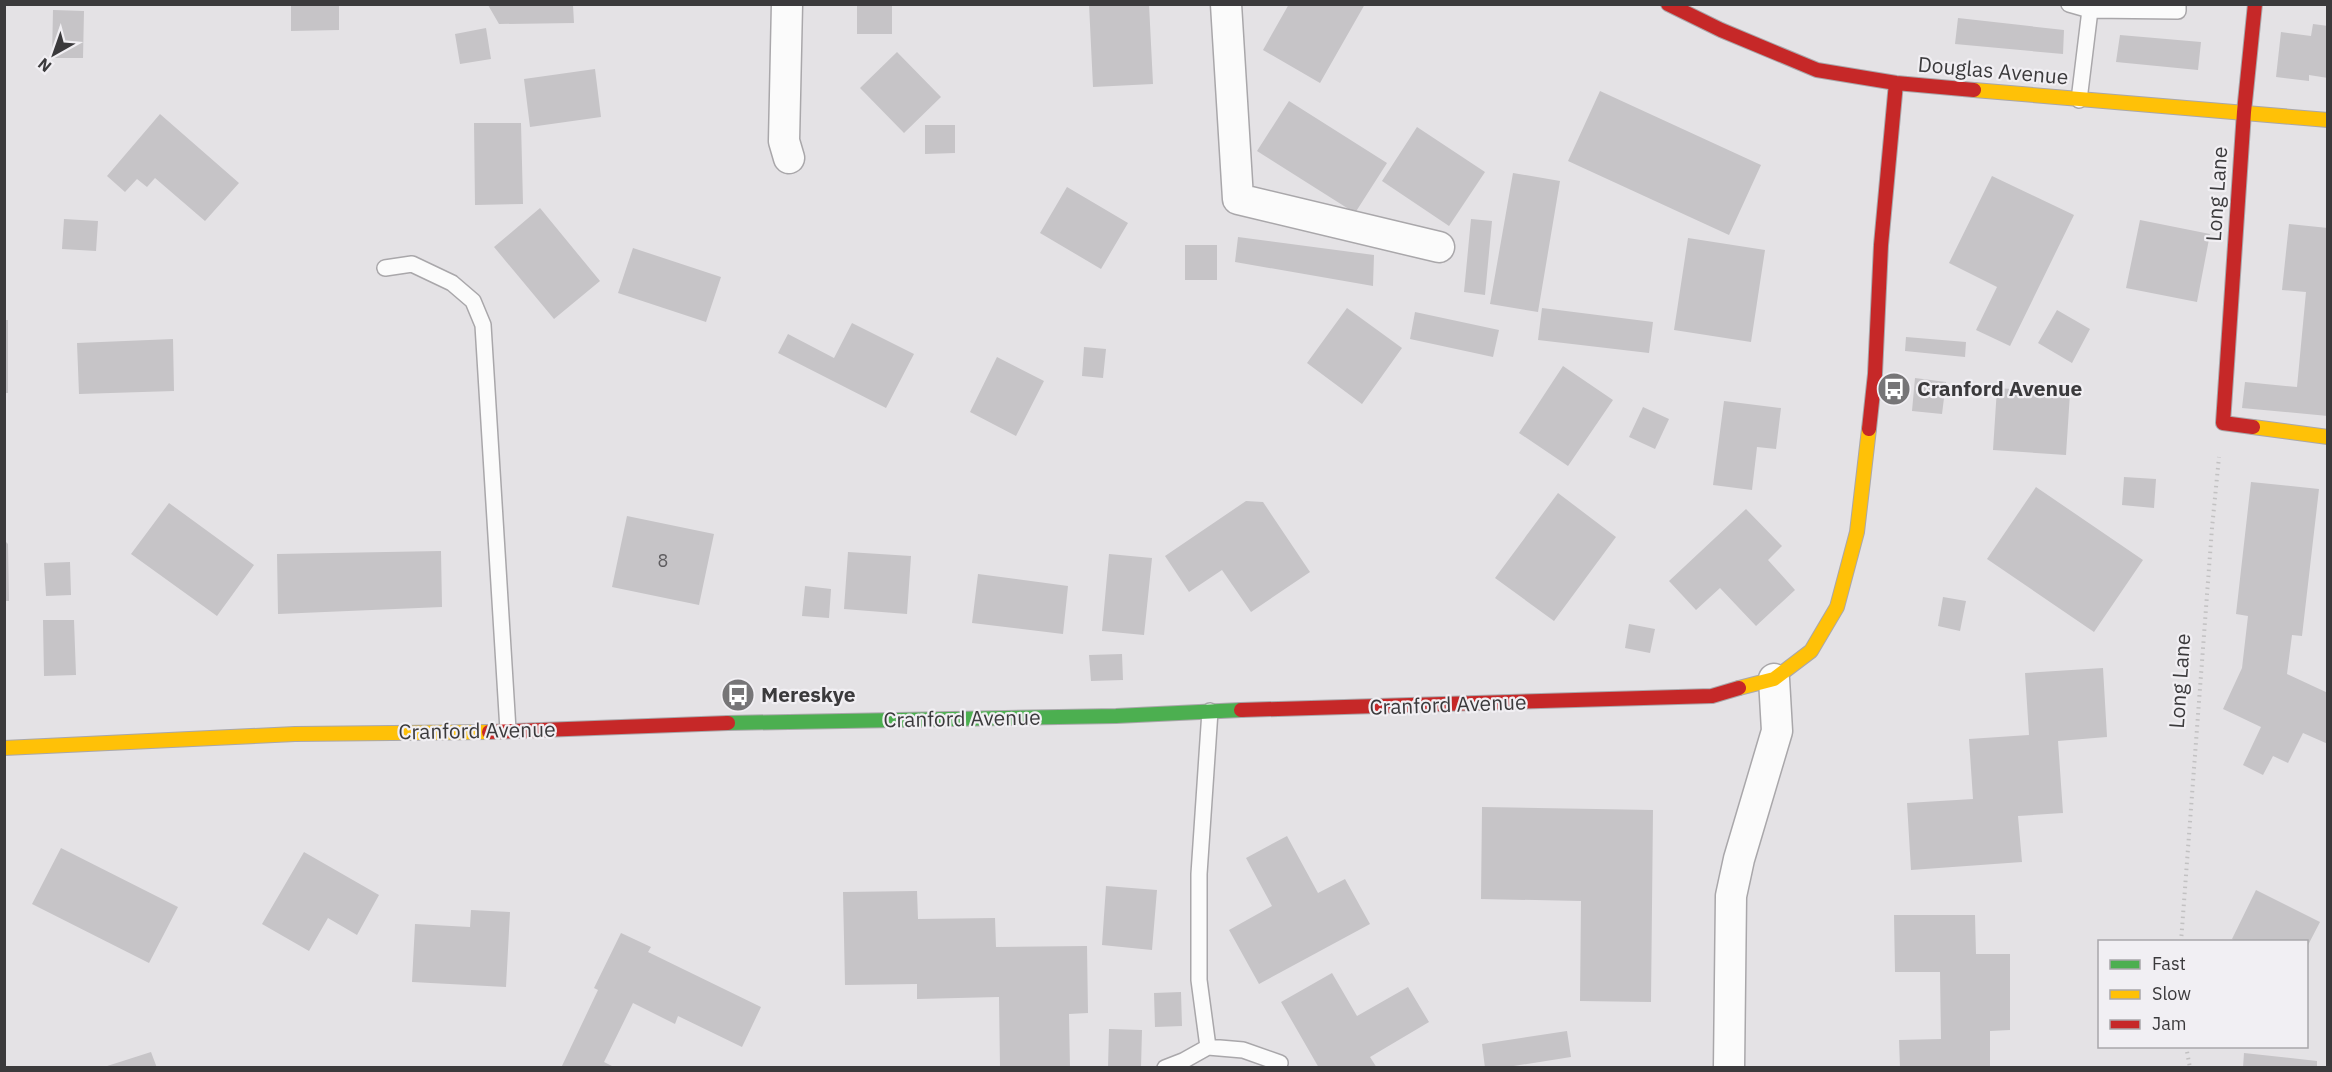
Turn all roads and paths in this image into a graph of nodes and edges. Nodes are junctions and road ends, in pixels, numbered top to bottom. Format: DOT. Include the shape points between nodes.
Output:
graph roads {
  1 [pos="787,4"];
  2 [pos="1226,4"];
  3 [pos="1668,4"];
  4 [pos="2069,4"];
  5 [pos="2178,4"];
  6 [pos="2255,4"];
  7 [pos="2090,10"];
  8 [pos="1896,83"];
  9 [pos="2079,100"];
  10 [pos="2244,112"];
  11 [pos="2328,120"];
  12 [pos="789,158"];
  13 [pos="1439,247"];
  14 [pos="385,268"];
  15 [pos="2223,423"];
  16 [pos="2328,437"];
  17 [pos="1774,679"];
  18 [pos="1210,711"];
  19 [pos="508,730"];
  20 [pos="4,748"];
  21 [pos="2181,940"];
  22 [pos="1208,1047"];
  23 [pos="2186,1048"];
  24 [pos="1280,1063"];
  25 [pos="1165,1068"];
  26 [pos="1729,1068"];
  27 [pos="2190,1068"];
  1 -- 12 [label="street" via="784,141"];
  2 -- 13 [label="street" via="1238,199"];
  3 -- 8 [label="street, Douglas Avenue" via="1817,70"];
  4 -- 7 [label="lane"];
  5 -- 7 [label="lane" via="2178,11"];
  6 -- 10 [label="street, Long Lane"];
  7 -- 9 [label="lane"];
  8 -- 9 [label="street, Douglas Avenue"];
  8 -- 17 [label="street, Cranford Avenue" via="1881,245 1875,374 1857,532 1837,607 1811,651"];
  9 -- 10 [label="street, Douglas Avenue"];
  10 -- 11 [label="street, Douglas Avenue"];
  10 -- 15 [label="street, Long Lane"];
  14 -- 19 [label="lane" via="412,264 452,283 473,301 483,325"];
  15 -- 16 [label="street"];
  15 -- 21 [label="path, Long Lane"];
  17 -- 18 [label="street, Cranford Avenue" via="1712,696"];
  17 -- 26 [label="street" via="1777,731 1731,896"];
  18 -- 19 [label="street, Cranford Avenue"];
  18 -- 22 [label="lane" via="1199,874 1198,980"];
  19 -- 20 [label="street, Cranford Avenue" via="295,734"];
  22 -- 24 [label="lane" via="1243,1050"];
  22 -- 25 [label="lane"];
  23 -- 27 [label="path"];
}
